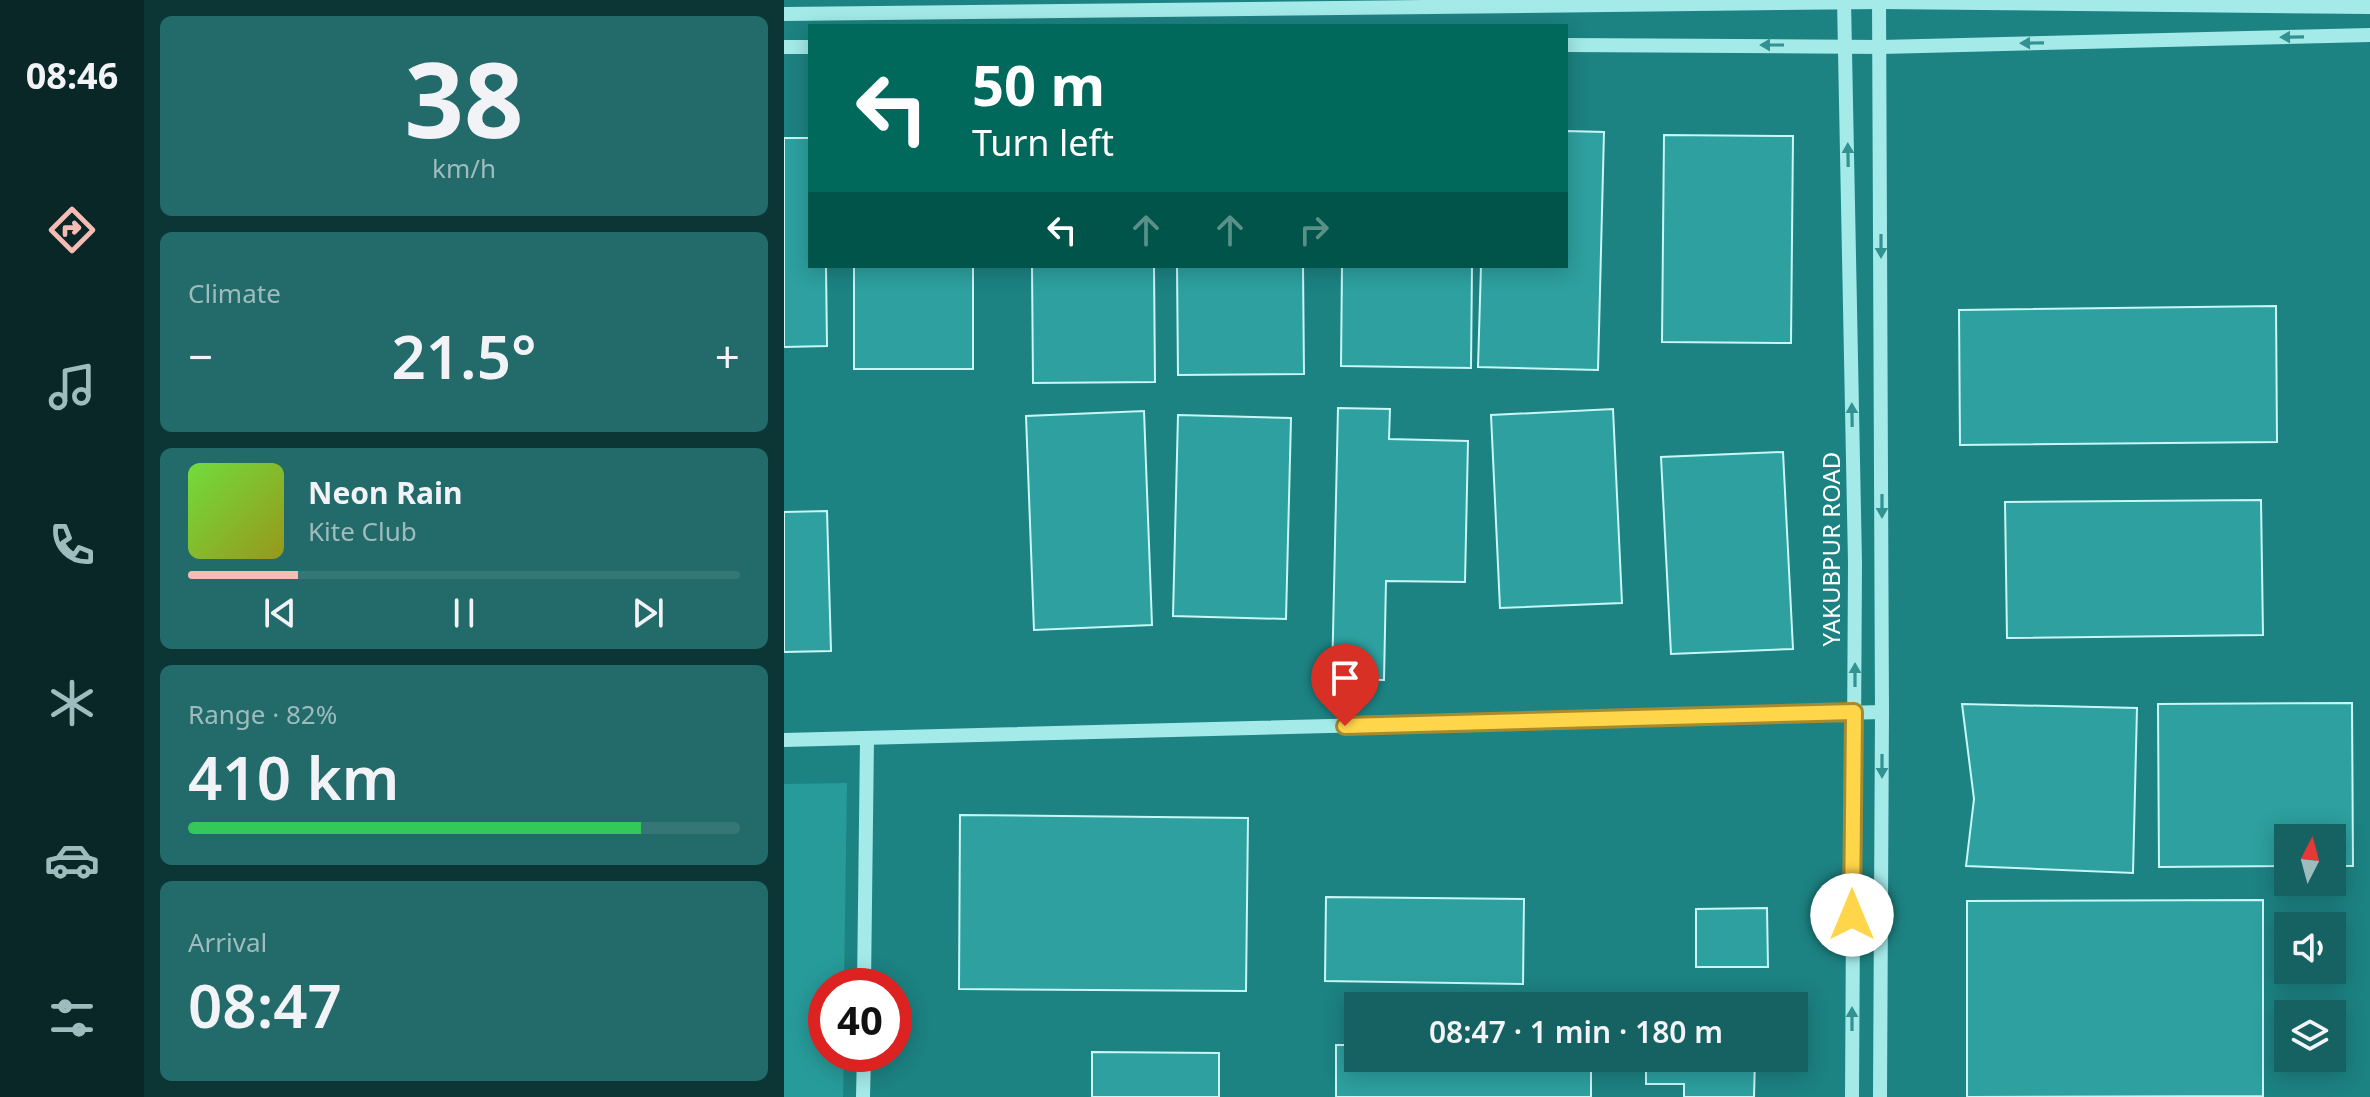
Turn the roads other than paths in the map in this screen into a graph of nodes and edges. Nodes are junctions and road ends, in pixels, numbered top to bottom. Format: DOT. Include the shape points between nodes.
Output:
graph roads {
  1 [pos="1844,1"];
  2 [pos="1880,1"];
  3 [pos="2370,7"];
  4 [pos="784,14"];
  5 [pos="2370,35"];
  6 [pos="1568,45"];
  7 [pos="1846,46"];
  8 [pos="784,47"];
  9 [pos="808,47"];
  10 [pos="1881,47"];
  11 [pos="1854,712"];
  12 [pos="1882,712"];
  13 [pos="867,739"];
  14 [pos="784,740"];
  15 [pos="864,968"];
  16 [pos="864,1072"];
  17 [pos="863,1097"];
  18 [pos="1852,1097"];
  19 [pos="1880,1097"];
  1 -- 2 [label="street"];
  1 -- 4 [label="street"];
  1 -- 7 [label="street, YAKUBPUR ROAD"];
  2 -- 3 [label="street"];
  2 -- 10 [label="street, YAKUBPUR ROAD"];
  5 -- 10 [label="street, one-way"];
  7 -- 6 [label="street, one-way"];
  7 -- 10 [label="street"];
  11 -- 7 [label="street, YAKUBPUR ROAD, one-way"];
  8 -- 9 [label="street"];
  10 -- 12 [label="street, YAKUBPUR ROAD, one-way"];
  11 -- 12 [label="street"];
  11 -- 13 [label="street"];
  18 -- 11 [label="street, YAKUBPUR ROAD, one-way"];
  12 -- 19 [label="street, YAKUBPUR ROAD, one-way"];
  13 -- 14 [label="street"];
  13 -- 15 [label="street"];
  16 -- 17 [label="street"];
}
